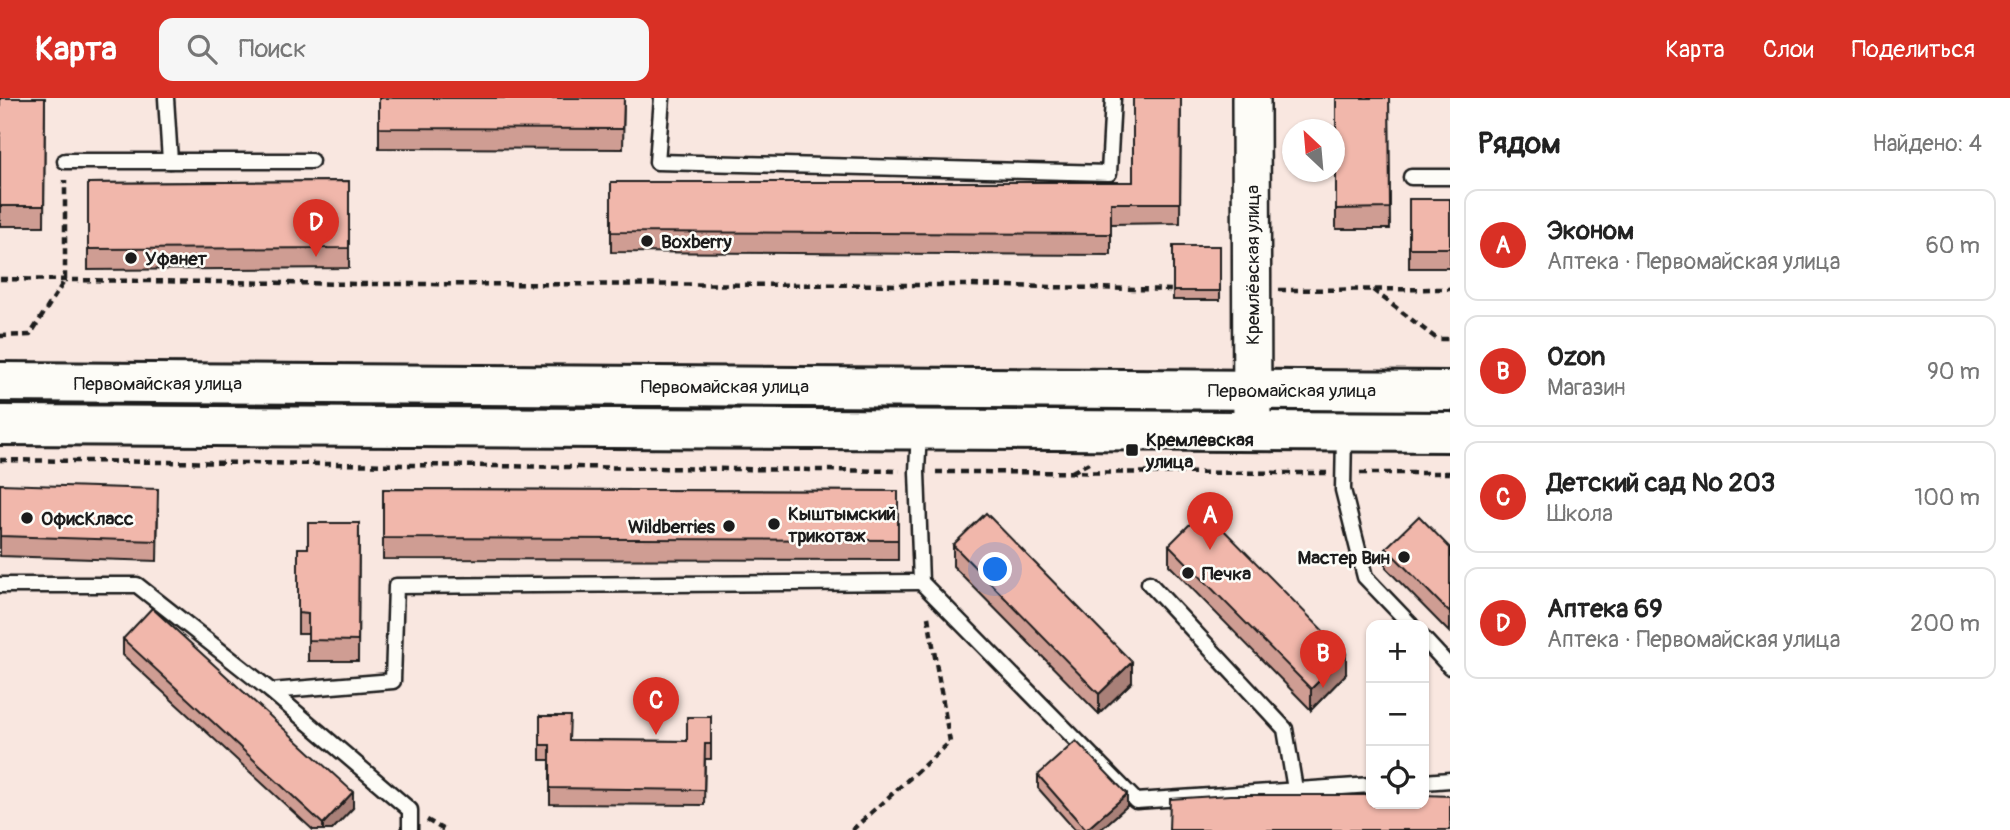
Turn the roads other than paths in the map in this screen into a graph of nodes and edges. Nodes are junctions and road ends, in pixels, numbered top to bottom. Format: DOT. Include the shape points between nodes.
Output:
graph roads {
  1 [pos="166,98"];
  2 [pos="662,98"];
  3 [pos="1114,98"];
  4 [pos="1251,98"];
  5 [pos="65,161"];
  6 [pos="170,161"];
  7 [pos="311,161"];
  8 [pos="1411,177"];
  9 [pos="1450,177"];
  10 [pos="0,382"];
  11 [pos="1253,390"];
  12 [pos="1450,391"];
  13 [pos="0,425"];
  14 [pos="919,429"];
  15 [pos="1252,431"];
  16 [pos="1344,432"];
  17 [pos="1450,432"];
  18 [pos="921,582"];
  19 [pos="1149,583"];
  20 [pos="0,585"];
  21 [pos="1405,620"];
  22 [pos="1429,644"];
  23 [pos="1450,667"];
  24 [pos="271,691"];
  25 [pos="1450,780"];
  26 [pos="1429,782"];
  27 [pos="1366,785"];
  28 [pos="1295,789"];
  29 [pos="410,830"];
  1 -- 6 [label="lane"];
  2 -- 3 [label="lane" via="657,162 1109,173"];
  4 -- 11 [label="street, Кремлёвская улица"];
  5 -- 6 [label="lane"];
  6 -- 7 [label="lane"];
  8 -- 9 [label="lane"];
  10 -- 11 [label="main road, Первомайская улица"];
  11 -- 12 [label="main road, Первомайская улица"];
  11 -- 15 [label="street, Кремлёвская улица"];
  13 -- 14 [label="main road"];
  14 -- 15 [label="main road"];
  14 -- 18 [label="lane"];
  15 -- 16 [label="main road"];
  16 -- 17 [label="main road"];
  16 -- 21 [label="lane" via="1343,490 1365,577"];
  18 -- 24 [label="lane" via="396,586 393,681"];
  18 -- 28 [label="lane" via="1136,801"];
  19 -- 28 [label="lane" via="1285,729"];
  20 -- 24 [label="lane" via="137,584"];
  22 -- 23 [label="lane"];
  24 -- 29 [label="lane" via="410,810"];
  25 -- 26 [label="lane"];
  27 -- 28 [label="lane"];
}
